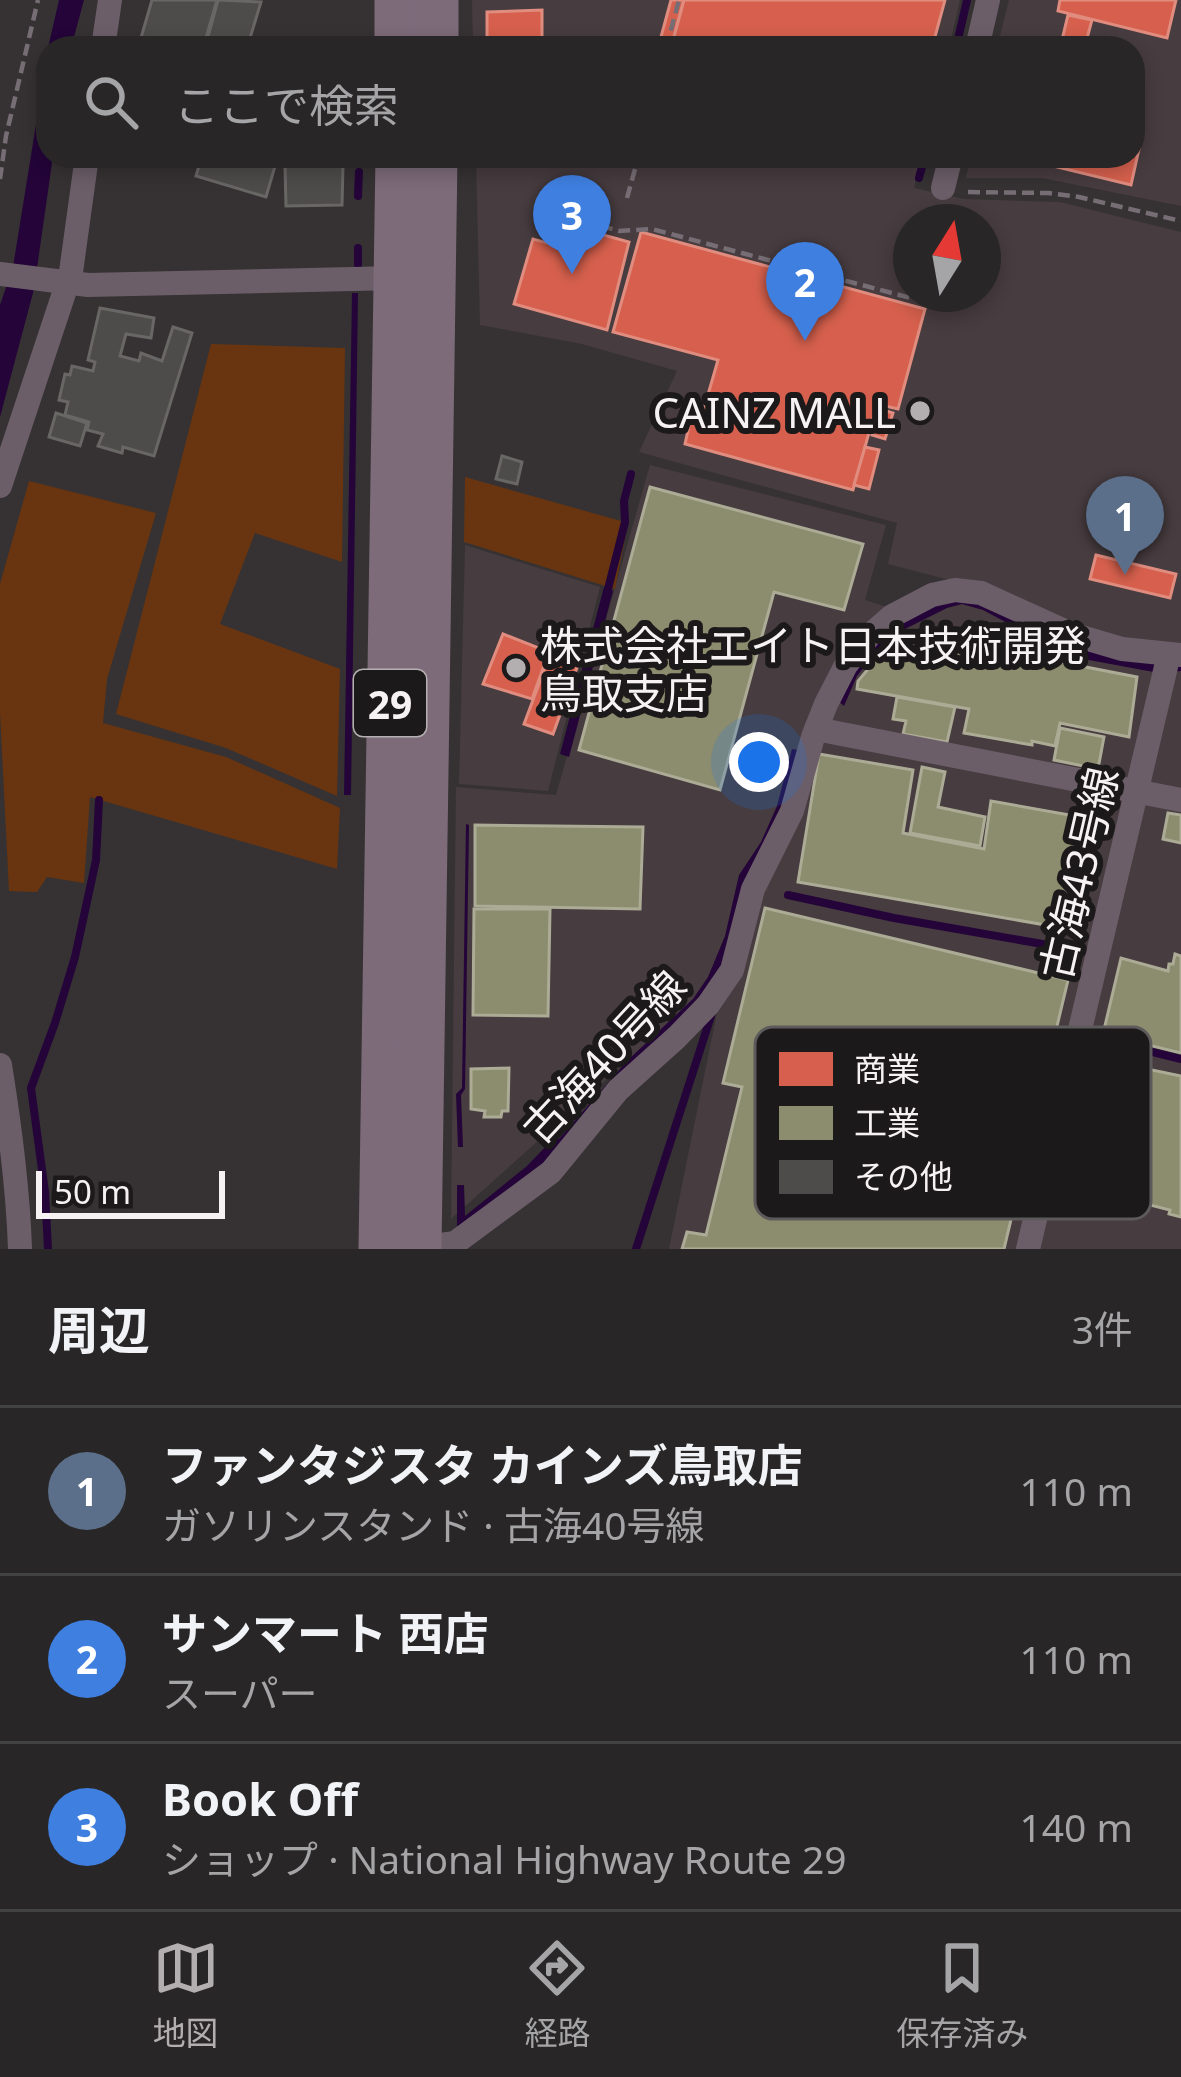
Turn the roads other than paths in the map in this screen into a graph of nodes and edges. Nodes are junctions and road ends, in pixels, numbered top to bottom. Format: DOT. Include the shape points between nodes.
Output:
graph roads {
  1 [pos="110,0"];
  2 [pos="397,0"];
  3 [pos="436,0"];
  4 [pos="988,0"];
  5 [pos="105,36"];
  6 [pos="398,36"];
  7 [pos="436,36"];
  8 [pos="979,36"];
  9 [pos="85,168"];
  10 [pos="398,168"];
  11 [pos="435,168"];
  12 [pos="948,168"];
  13 [pos="943,188"];
  14 [pos="0,274"];
  15 [pos="397,278"];
  16 [pos="67,284"];
  17 [pos="0,486"];
  18 [pos="1175,654"];
  19 [pos="816,729"];
  20 [pos="1138,791"];
  21 [pos="1181,800"];
  22 [pos="1081,1027"];
  23 [pos="0,1065"];
  24 [pos="1035,1219"];
  25 [pos="419,1248"];
  26 [pos="20,1249"];
  27 [pos="381,1249"];
  28 [pos="1028,1249"];
  1 -- 5 [label="street"];
  2 -- 6 [label="highway"];
  3 -- 7 [label="highway"];
  4 -- 8 [label="street"];
  9 -- 16 [label="street"];
  10 -- 15 [label="highway, 29"];
  11 -- 25 [label="highway, 29"];
  12 -- 13 [label="street"];
  14 -- 16 [label="street"];
  15 -- 16 [label="street"];
  15 -- 27 [label="highway, 29"];
  16 -- 17 [label="street"];
  18 -- 19 [label="street, 古海40号線" via="1122,649 955,590 892,616 869,636"];
  18 -- 20 [label="street, 古海43号線"];
  19 -- 20 [label="street"];
  19 -- 25 [label="street, 古海40号線" via="793,811 753,890 732,970 708,1004 618,1090 551,1172 454,1243"];
  20 -- 21 [label="street"];
  20 -- 22 [label="street, 古海43号線"];
  23 -- 26 [label="street"];
  24 -- 28 [label="street, 古海43号線"];
}
